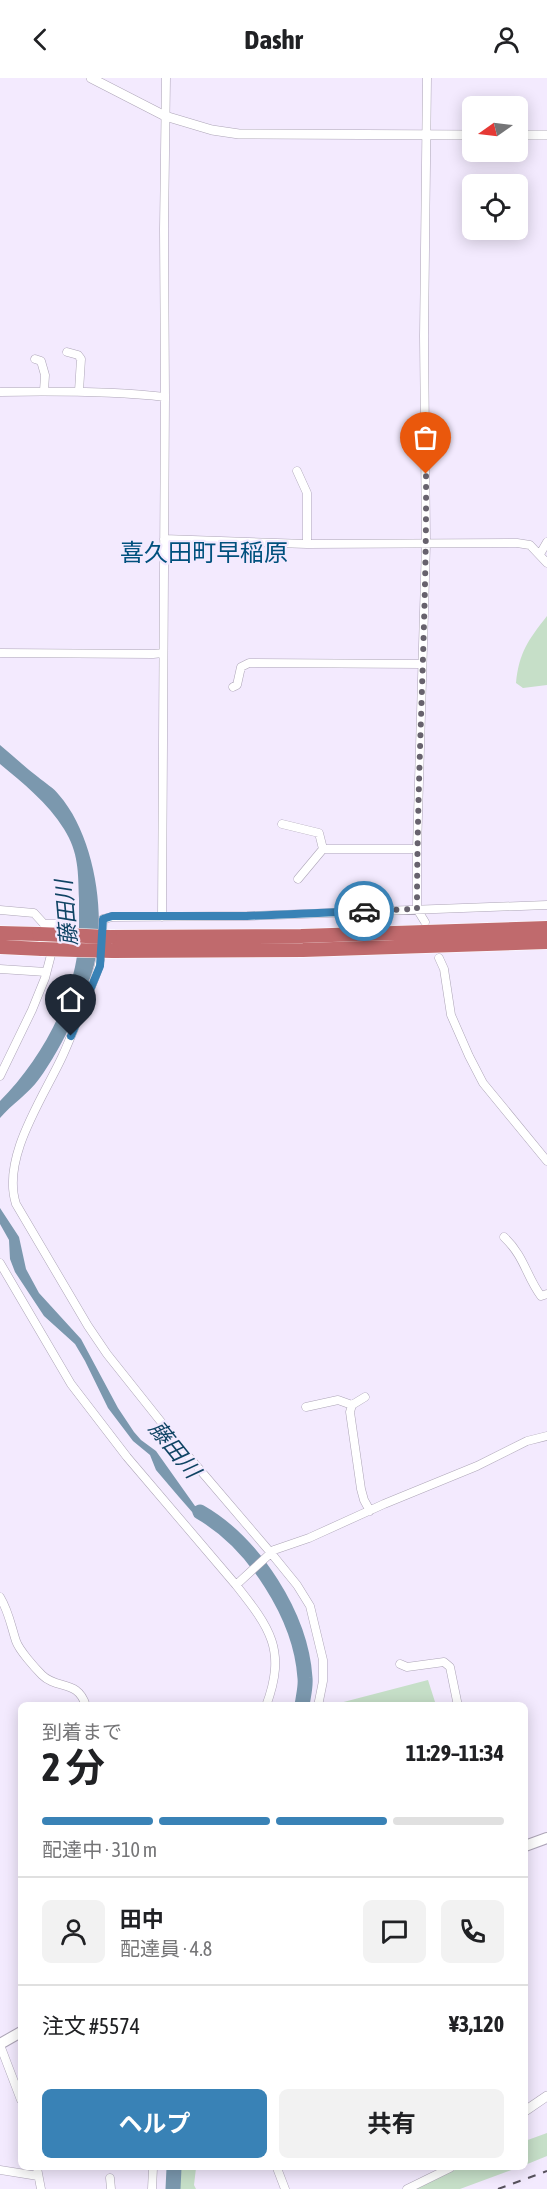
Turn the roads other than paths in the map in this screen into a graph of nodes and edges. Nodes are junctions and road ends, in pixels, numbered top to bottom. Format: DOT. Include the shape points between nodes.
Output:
graph roads {
  1 [pos="91,78"];
  2 [pos="166,78"];
  3 [pos="427,78"];
  4 [pos="165,116"];
  5 [pos="427,135"];
  6 [pos="462,135"];
  7 [pos="528,135"];
  8 [pos="547,135"];
  9 [pos="67,352"];
  10 [pos="35,359"];
  11 [pos="44,391"];
  12 [pos="0,392"];
  13 [pos="79,392"];
  14 [pos="165,397"];
  15 [pos="297,471"];
  16 [pos="164,539"];
  17 [pos="547,542"];
  18 [pos="307,544"];
  19 [pos="426,544"];
  20 [pos="540,554"];
  21 [pos="547,563"];
  22 [pos="0,653"];
  23 [pos="163,653"];
  24 [pos="422,664"];
  25 [pos="233,687"];
  26 [pos="282,824"];
  27 [pos="323,849"];
  28 [pos="417,849"];
  29 [pos="298,879"];
  30 [pos="547,905"];
  31 [pos="417,909"];
  32 [pos="0,910"];
  33 [pos="162,917"];
  34 [pos="425,921"];
  35 [pos="547,928"];
  36 [pos="0,933"];
  37 [pos="547,942"];
  38 [pos="0,947"];
  39 [pos="439,958"];
  40 [pos="0,969"];
  41 [pos="46,972"];
  42 [pos="0,1076"];
  43 [pos="547,1161"];
  44 [pos="504,1237"];
  45 [pos="0,1263"];
  46 [pos="547,1294"];
  47 [pos="365,1397"];
  48 [pos="352,1405"];
  49 [pos="306,1407"];
  50 [pos="547,1436"];
  51 [pos="370,1511"];
  52 [pos="270,1554"];
  53 [pos="239,1582"];
  54 [pos="0,1597"];
  55 [pos="400,1664"];
  56 [pos="85,1702"];
  57 [pos="267,1702"];
  58 [pos="319,1702"];
  59 [pos="457,1702"];
  60 [pos="547,1838"];
  61 [pos="528,1845"];
  62 [pos="18,2034"];
  63 [pos="0,2045"];
  64 [pos="18,2092"];
  65 [pos="547,2096"];
  66 [pos="528,2109"];
  67 [pos="0,2170"];
  68 [pos="37,2170"];
  69 [pos="153,2170"];
  70 [pos="278,2170"];
  71 [pos="446,2170"];
  72 [pos="38,2176"];
  73 [pos="110,2178"];
  74 [pos="41,2189"];
  75 [pos="111,2189"];
  76 [pos="152,2189"];
  77 [pos="285,2189"];
  78 [pos="407,2189"];
  1 -- 4 [label="street"];
  2 -- 4 [label="street"];
  3 -- 5 [label="street"];
  4 -- 5 [label="street" via="239,134"];
  4 -- 14 [label="street"];
  5 -- 6 [label="street"];
  5 -- 19 [label="street"];
  7 -- 8 [label="street"];
  9 -- 13 [label="street" via="81,359"];
  10 -- 11 [label="street" via="44,367"];
  11 -- 12 [label="street"];
  11 -- 13 [label="street"];
  13 -- 14 [label="street"];
  14 -- 16 [label="street"];
  15 -- 18 [label="street" via="307,493"];
  16 -- 18 [label="street"];
  16 -- 23 [label="street"];
  17 -- 20 [label="street"];
  18 -- 19 [label="street"];
  19 -- 20 [label="street" via="517,543 530,545"];
  19 -- 24 [label="street"];
  20 -- 21 [label="street"];
  22 -- 23 [label="street"];
  23 -- 33 [label="street"];
  24 -- 25 [label="street" via="249,663 241,667"];
  24 -- 28 [label="street"];
  26 -- 27 [label="street" via="320,833"];
  27 -- 28 [label="street"];
  27 -- 29 [label="street"];
  28 -- 31 [label="street"];
  30 -- 31 [label="street"];
  31 -- 33 [label="street"];
  31 -- 34 [label="street"];
  32 -- 41 [label="street" via="34,913 44,924 59,924"];
  33 -- 52 [label="street" via="103,919 100,966 25,1132 15,1160 13,1195 107,1354"];
  35 -- 36 [label="highway, bridge" via="301,936"];
  37 -- 38 [label="highway, bridge" via="291,951"];
  39 -- 43 [label="street" via="451,1015 483,1083"];
  40 -- 41 [label="street"];
  41 -- 42 [label="street"];
  44 -- 46 [label="street" via="514,1247 537,1290 542,1296"];
  45 -- 53 [label="street" via="71,1384 128,1456"];
  47 -- 48 [label="street"];
  48 -- 49 [label="street" via="338,1400"];
  48 -- 51 [label="street" via="361,1489"];
  50 -- 51 [label="street" via="526,1441"];
  51 -- 52 [label="street"];
  52 -- 53 [label="street"];
  52 -- 58 [label="street" via="297,1585 313,1615 323,1660"];
  53 -- 57 [label="street" via="274,1644 277,1666"];
  54 -- 56 [label="street" via="21,1650 49,1680 82,1694"];
  55 -- 59 [label="street" via="407,1667 444,1662 450,1667"];
  60 -- 61 [label="main road"];
  62 -- 63 [label="main road"];
  63 -- 64 [label="street"];
  65 -- 66 [label="street"];
  67 -- 72 [label="street"];
  68 -- 72 [label="street"];
  69 -- 76 [label="street"];
  70 -- 77 [label="street"];
  71 -- 78 [label="street"];
  72 -- 74 [label="street"];
  73 -- 75 [label="street"];
}
